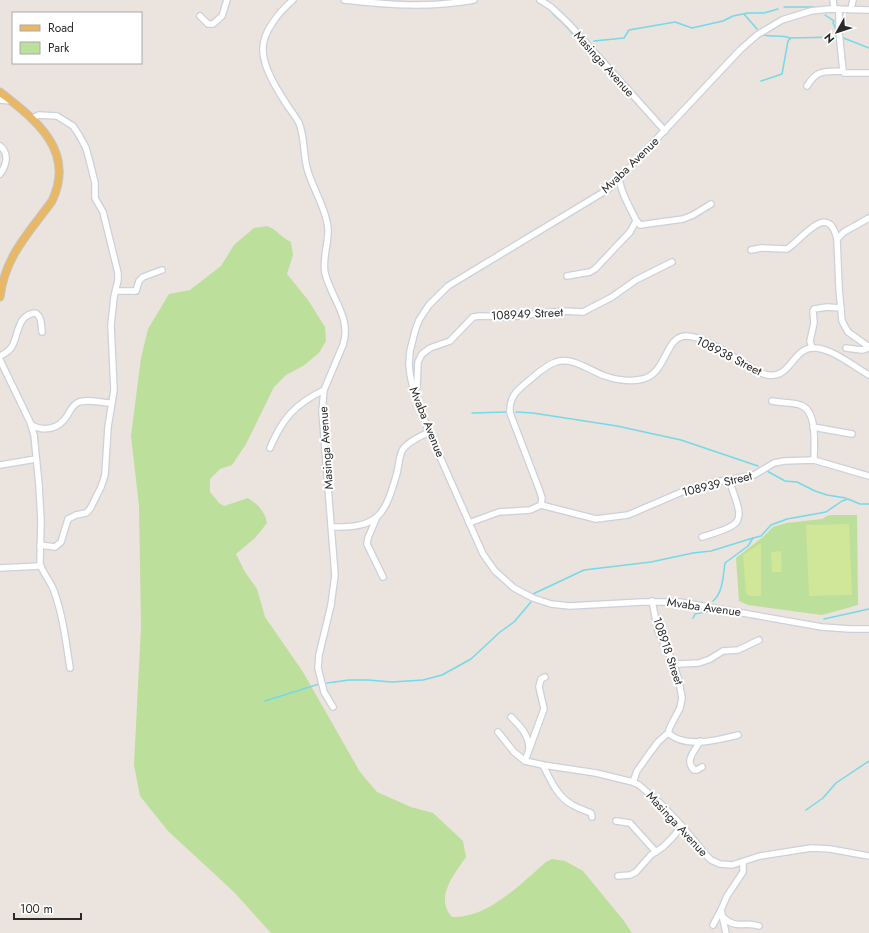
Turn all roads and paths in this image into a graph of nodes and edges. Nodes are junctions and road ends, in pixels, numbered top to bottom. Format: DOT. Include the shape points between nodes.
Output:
graph roads {
  1 [pos="227,0"];
  2 [pos="293,0"];
  3 [pos="344,0"];
  4 [pos="474,0"];
  5 [pos="540,0"];
  6 [pos="833,0"];
  7 [pos="854,0"];
  8 [pos="837,9"];
  9 [pos="851,9"];
  10 [pos="869,10"];
  11 [pos="200,16"];
  12 [pos="843,71"];
  13 [pos="869,73"];
  14 [pos="807,86"];
  15 [pos="0,92"];
  16 [pos="0,100"];
  17 [pos="11,101"];
  18 [pos="32,118"];
  19 [pos="665,131"];
  20 [pos="0,146"];
  21 [pos="0,174"];
  22 [pos="619,179"];
  23 [pos="711,204"];
  24 [pos="869,218"];
  25 [pos="636,221"];
  26 [pos="837,239"];
  27 [pos="751,250"];
  28 [pos="672,262"];
  29 [pos="162,270"];
  30 [pos="567,276"];
  31 [pos="116,291"];
  32 [pos="0,297"];
  33 [pos="841,308"];
  34 [pos="42,332"];
  35 [pos="869,347"];
  36 [pos="812,348"];
  37 [pos="846,348"];
  38 [pos="0,356"];
  39 [pos="0,360"];
  40 [pos="869,375"];
  41 [pos="324,390"];
  42 [pos="414,393"];
  43 [pos="772,401"];
  44 [pos="111,403"];
  45 [pos="31,425"];
  46 [pos="813,427"];
  47 [pos="429,432"];
  48 [pos="852,434"];
  49 [pos="270,448"];
  50 [pos="36,459"];
  51 [pos="814,460"];
  52 [pos="0,465"];
  53 [pos="869,476"];
  54 [pos="729,480"];
  55 [pos="541,505"];
  56 [pos="376,518"];
  57 [pos="469,523"];
  58 [pos="332,527"];
  59 [pos="702,537"];
  60 [pos="40,545"];
  61 [pos="40,566"];
  62 [pos="0,568"];
  63 [pos="383,577"];
  64 [pos="652,601"];
  65 [pos="869,629"];
  66 [pos="759,640"];
  67 [pos="673,662"];
  68 [pos="70,668"];
  69 [pos="545,677"];
  70 [pos="333,707"];
  71 [pos="511,717"];
  72 [pos="498,732"];
  73 [pos="668,733"];
  74 [pos="738,735"];
  75 [pos="700,742"];
  76 [pos="529,750"];
  77 [pos="526,761"];
  78 [pos="543,765"];
  79 [pos="702,766"];
  80 [pos="633,782"];
  81 [pos="592,817"];
  82 [pos="616,821"];
  83 [pos="682,826"];
  84 [pos="656,852"];
  85 [pos="869,856"];
  86 [pos="743,862"];
  87 [pos="618,876"];
  88 [pos="721,910"];
  89 [pos="723,916"];
  90 [pos="713,925"];
  91 [pos="759,926"];
  92 [pos="726,933"];
  1 -- 11 [label="street" via="222,16 213,24 208,24"];
  2 -- 41 [label="street, Masinga Avenue" via="279,13 264,39 263,50 268,70 300,128 307,168 326,220 328,236 325,272 341,310 345,337"];
  3 -- 4 [label="street" via="383,5 426,5"];
  5 -- 19 [label="street, Masinga Avenue" via="569,24"];
  6 -- 8 [label="street"];
  7 -- 9 [label="street"];
  8 -- 9 [label="street, Mvaba Avenue"];
  8 -- 12 [label="street"];
  8 -- 19 [label="street, Mvaba Avenue" via="812,11 790,17 757,35"];
  9 -- 10 [label="street, Mvaba Avenue"];
  12 -- 13 [label="street"];
  12 -- 14 [label="street" via="820,72"];
  15 -- 17 [label="main road"];
  16 -- 17 [label="street"];
  17 -- 18 [label="main road"];
  18 -- 31 [label="street" via="48,114 57,116 73,126 86,148 95,183 95,198 103,212 117,264"];
  18 -- 32 [label="main road" via="56,151 60,169 58,184 52,201 13,256"];
  19 -- 22 [label="street, Mvaba Avenue"];
  20 -- 21 [label="street" via="6,153 4,169"];
  22 -- 25 [label="street" via="622,194"];
  22 -- 42 [label="street, Mvaba Avenue" via="592,199 460,278 437,296 419,320 412,341 409,364"];
  23 -- 25 [label="street" via="683,219 640,225"];
  24 -- 26 [label="street" via="844,232"];
  25 -- 30 [label="street" via="630,232 595,269"];
  26 -- 27 [label="street" via="833,227 822,223 811,227 787,249"];
  26 -- 33 [label="street"];
  28 -- 42 [label="street, 108949 Street" via="583,312 474,317 450,341 423,353 419,360"];
  29 -- 31 [label="street" via="143,277 136,291"];
  31 -- 44 [label="street" via="112,325 114,390"];
  33 -- 35 [label="street" via="845,328"];
  33 -- 36 [label="street" via="814,309 810,340"];
  34 -- 38 [label="street" via="39,315 30,315 21,322 10,349"];
  35 -- 37 [label="street" via="862,350"];
  36 -- 40 [label="street" via="831,353"];
  36 -- 55 [label="street, 108938 Street" via="800,353 786,370 775,375 764,374 703,341 686,336 676,339 659,369 643,379 622,380 603,376 569,361 553,363 518,390 510,403 510,413 542,498"];
  39 -- 45 [label="street"];
  41 -- 49 [label="street" via="305,400 292,411"];
  41 -- 58 [label="street, Masinga Avenue" via="323,428"];
  42 -- 47 [label="street, Mvaba Avenue"];
  43 -- 46 [label="street" via="803,406 811,414"];
  44 -- 45 [label="street" via="78,403 67,417 54,427 40,429"];
  44 -- 60 [label="street" via="102,487 90,509 68,519 59,545"];
  45 -- 50 [label="street"];
  46 -- 48 [label="street"];
  46 -- 51 [label="street"];
  47 -- 56 [label="street" via="402,451 386,505"];
  47 -- 57 [label="street, Mvaba Avenue"];
  50 -- 52 [label="street"];
  50 -- 60 [label="street" via="41,521"];
  51 -- 53 [label="street, 108939 Street"];
  51 -- 54 [label="street, 108939 Street" via="778,462 754,475"];
  54 -- 55 [label="street, 108939 Street" via="684,491 632,514 600,519"];
  54 -- 59 [label="street" via="738,505 738,520 731,527"];
  55 -- 57 [label="street" via="530,510 499,512"];
  56 -- 58 [label="street" via="370,523 356,527"];
  56 -- 63 [label="street" via="368,544"];
  57 -- 64 [label="street, Mvaba Avenue" via="492,568 514,588 533,598 551,604 570,606"];
  58 -- 70 [label="street, Masinga Avenue" via="335,574 318,668 324,692"];
  60 -- 61 [label="street"];
  61 -- 62 [label="street"];
  61 -- 68 [label="street" via="51,583 58,603"];
  64 -- 65 [label="street, Mvaba Avenue" via="692,604 822,627"];
  64 -- 67 [label="street, 108918 Street" via="658,631"];
  66 -- 67 [label="street" via="738,650 723,651 699,663"];
  67 -- 73 [label="street, 108918 Street" via="682,698"];
  69 -- 76 [label="street" via="541,679 539,687 544,708"];
  71 -- 76 [label="street" via="525,734"];
  72 -- 77 [label="street, Masinga Avenue" via="514,752"];
  73 -- 75 [label="street" via="676,739"];
  73 -- 80 [label="street, 108918 Street" via="639,768"];
  74 -- 75 [label="street"];
  75 -- 79 [label="street" via="691,754 690,765 694,770"];
  76 -- 77 [label="street"];
  77 -- 78 [label="street, Masinga Avenue"];
  78 -- 80 [label="street, Masinga Avenue"];
  78 -- 81 [label="street" via="562,796 571,804 591,813"];
  80 -- 83 [label="street, Masinga Avenue" via="660,802"];
  82 -- 84 [label="street" via="630,823"];
  83 -- 84 [label="street"];
  83 -- 86 [label="street, Masinga Avenue" via="711,860 725,865"];
  84 -- 87 [label="street" via="636,872"];
  85 -- 86 [label="street, Masinga Avenue" via="811,848 760,856"];
  86 -- 88 [label="street" via="743,872"];
  88 -- 89 [label="street"];
  88 -- 90 [label="street"];
  89 -- 91 [label="street" via="734,925"];
  89 -- 92 [label="street"];
}
